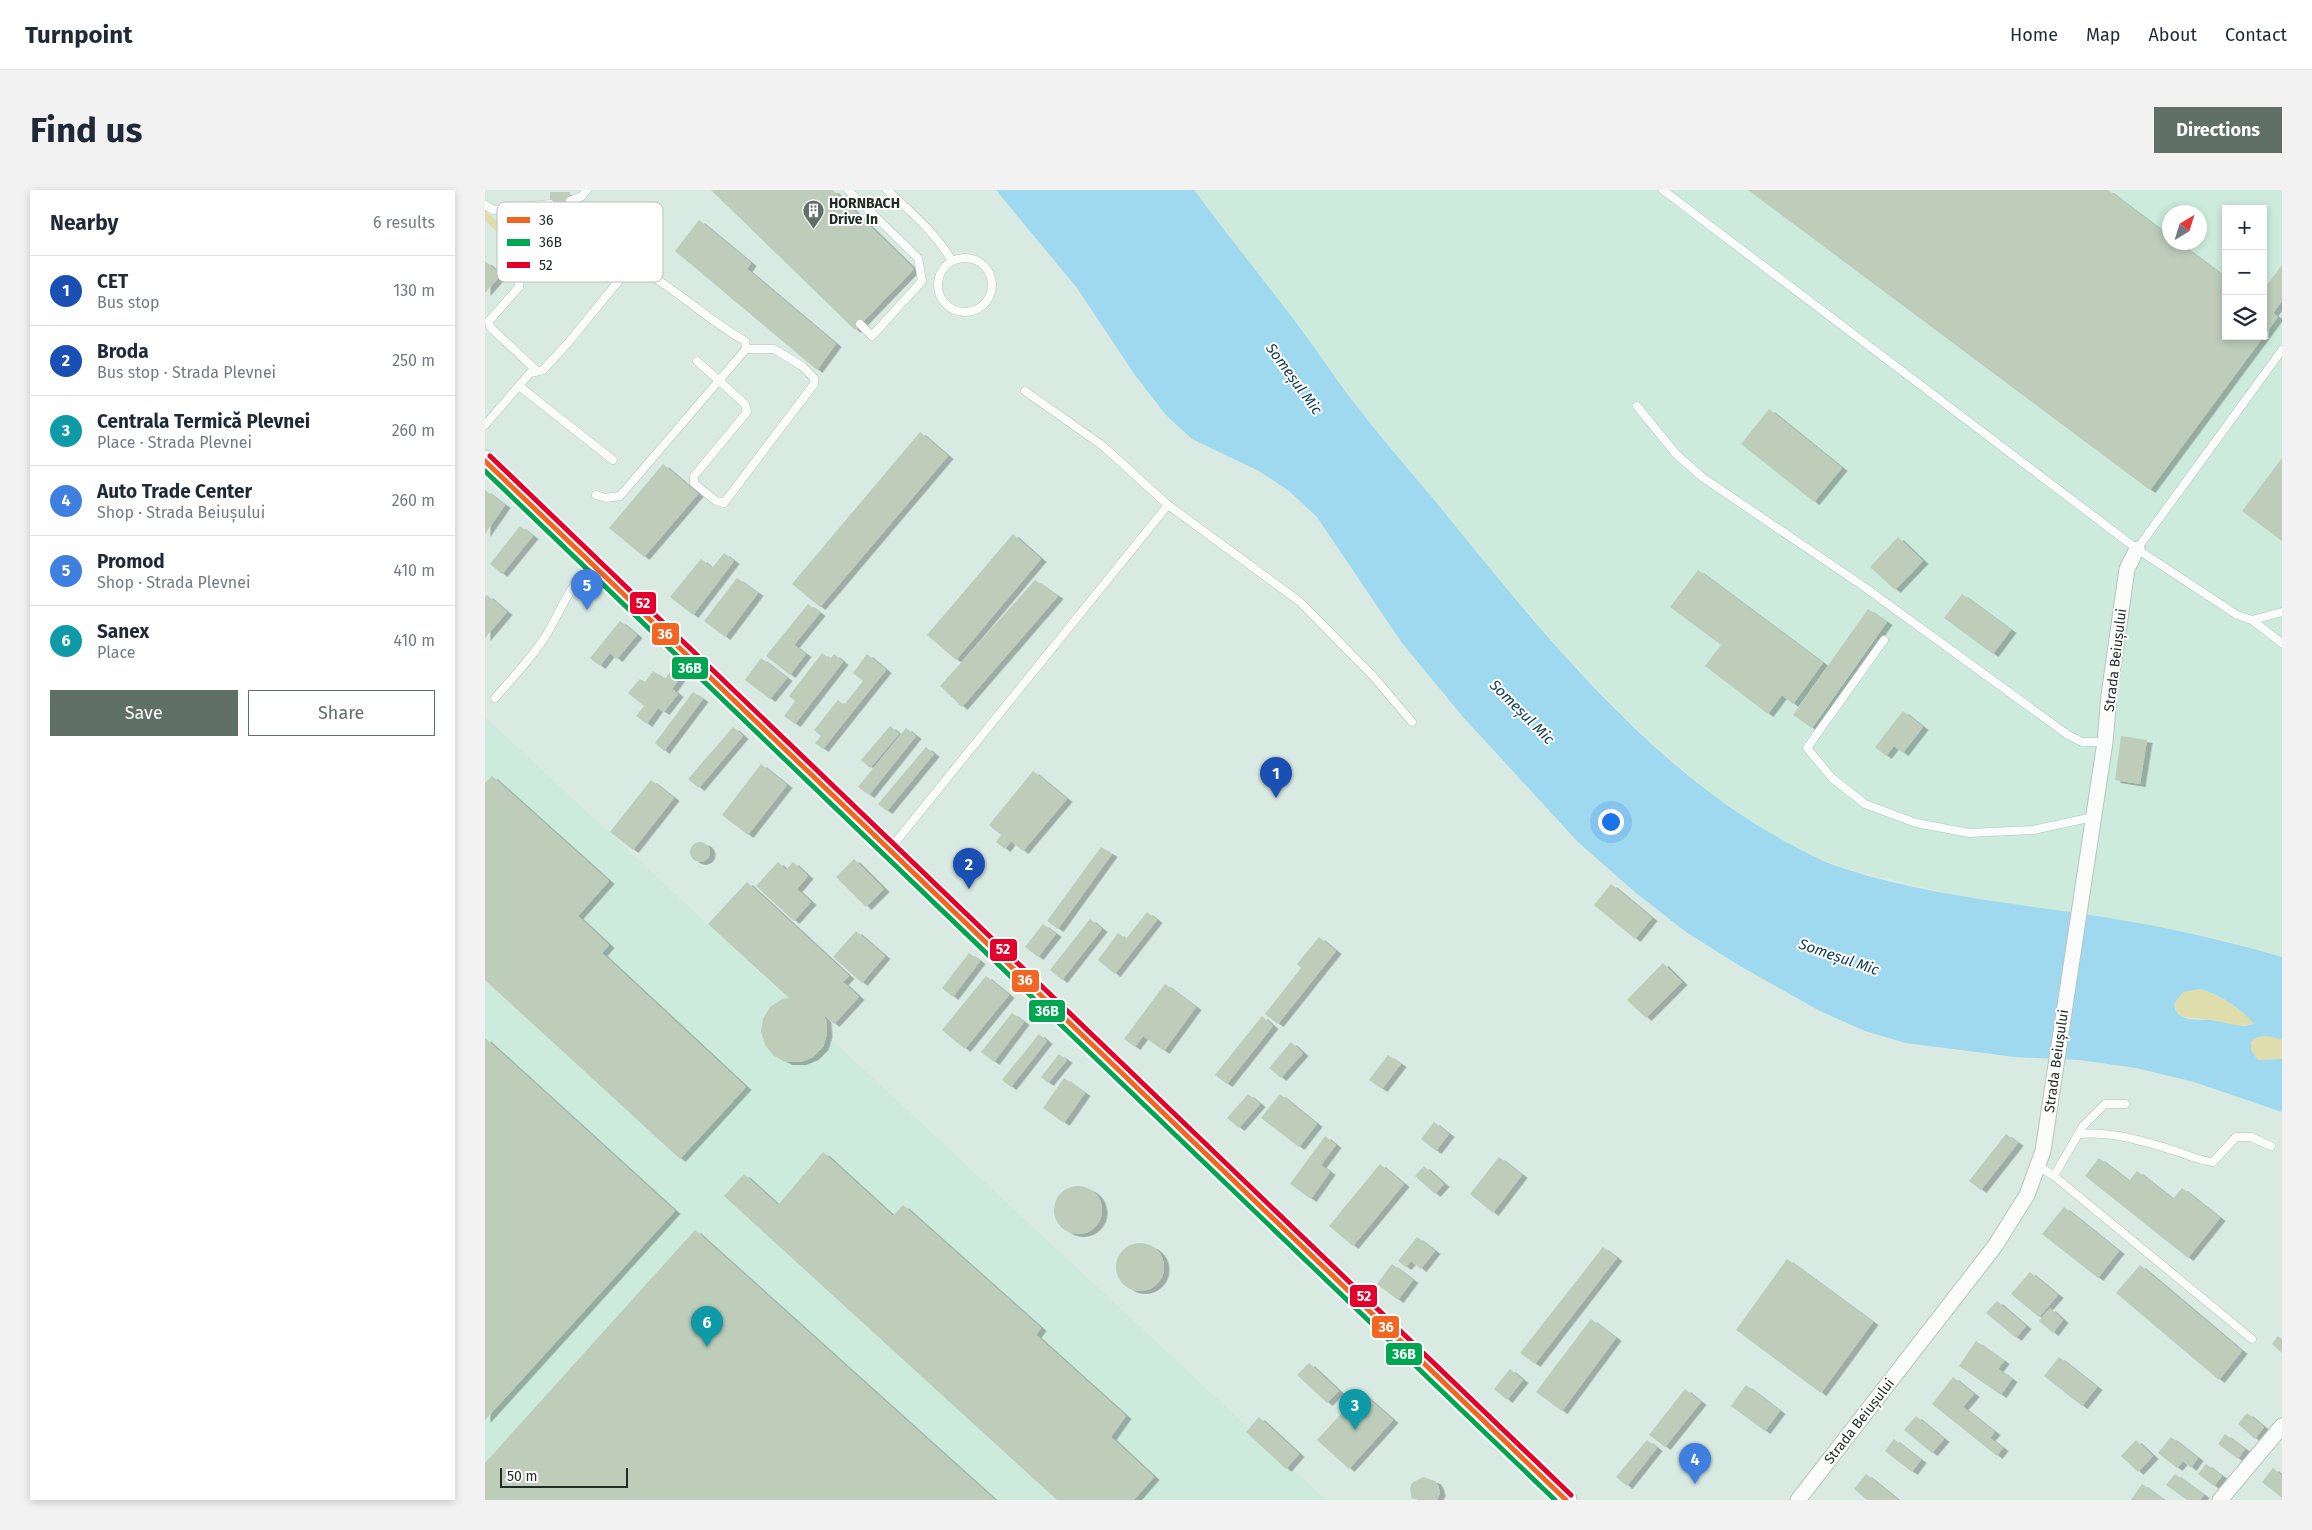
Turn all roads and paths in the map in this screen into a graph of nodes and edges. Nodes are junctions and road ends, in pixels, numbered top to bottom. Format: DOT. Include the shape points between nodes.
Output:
graph roads {
  1 [pos="587,190"];
  2 [pos="848,190"];
  3 [pos="887,190"];
  4 [pos="1663,190"];
  5 [pos="570,201"];
  6 [pos="485,206"];
  7 [pos="497,210"];
  8 [pos="952,261"];
  9 [pos="520,282"];
  10 [pos="618,282"];
  11 [pos="663,282"];
  12 [pos="860,324"];
  13 [pos="746,349"];
  14 [pos="2282,350"];
  15 [pos="697,362"];
  16 [pos="537,371"];
  17 [pos="720,380"];
  18 [pos="519,386"];
  19 [pos="1025,391"];
  20 [pos="1637,406"];
  21 [pos="485,425"];
  22 [pos="613,460"];
  23 [pos="485,461"];
  24 [pos="596,495"];
  25 [pos="1168,505"];
  26 [pos="2137,549"];
  27 [pos="592,563"];
  28 [pos="2282,612"];
  29 [pos="2252,620"];
  30 [pos="1884,640"];
  31 [pos="2282,643"];
  32 [pos="495,698"];
  33 [pos="1412,722"];
  34 [pos="2105,742"];
  35 [pos="2093,817"];
  36 [pos="890,849"];
  37 [pos="2125,1104"];
  38 [pos="2079,1134"];
  39 [pos="2271,1146"];
  40 [pos="2037,1166"];
  41 [pos="2054,1176"];
  42 [pos="2252,1339"];
  43 [pos="2282,1426"];
  44 [pos="1566,1500"];
  45 [pos="1798,1500"];
  46 [pos="2220,1500"];
  1 -- 5 [label="lane"];
  2 -- 12 [label="lane" via="918,258 922,281 872,336"];
  3 -- 8 [label="lane" via="943,245"];
  4 -- 26 [label="lane"];
  6 -- 7 [label="lane"];
  8 -- 8 [label="lane" via="970,258 979,261 991,275 992,293 981,308 963,312 955,310 942,299 940,273"];
  9 -- 16 [label="lane" via="519,288 489,321 490,327"];
  10 -- 16 [label="lane" via="568,343 543,370"];
  11 -- 13 [label="lane" via="745,342"];
  13 -- 17 [label="lane"];
  13 -- 17 [label="lane" via="773,349 802,366 814,378 814,384 724,503 716,501 694,483 694,476 747,412 745,404"];
  14 -- 26 [label="lane"];
  15 -- 17 [label="lane"];
  16 -- 18 [label="lane" via="530,373"];
  17 -- 24 [label="lane" via="620,496 606,498"];
  18 -- 21 [label="lane"];
  18 -- 22 [label="lane"];
  19 -- 25 [label="lane" via="1103,446"];
  20 -- 34 [label="lane" via="1676,454 1702,477 1863,586 2068,736 2082,742"];
  23 -- 27 [label="main road"];
  25 -- 33 [label="lane" via="1299,601 1373,676"];
  25 -- 36 [label="lane"];
  26 -- 29 [label="lane" via="2237,614"];
  26 -- 34 [label="street, Strada Beiușului" via="2127,569"];
  27 -- 32 [label="lane" via="569,590 536,650"];
  27 -- 36 [label="main road"];
  28 -- 29 [label="lane"];
  29 -- 31 [label="lane"];
  30 -- 35 [label="lane" via="1807,748 1832,778 1865,804 1916,822 1969,833 2033,830"];
  34 -- 35 [label="street, Strada Beiușului"];
  35 -- 40 [label="street, Strada Beiușului" via="2043,1151"];
  36 -- 44 [label="main road"];
  37 -- 38 [label="lane" via="2105,1104"];
  38 -- 39 [label="lane" via="2113,1134 2203,1162 2213,1162 2236,1137 2251,1137"];
  38 -- 41 [label="lane"];
  40 -- 41 [label="lane"];
  40 -- 45 [label="street, Strada Beiușului" via="2027,1194 1995,1246"];
  41 -- 42 [label="lane"];
  43 -- 46 [label="street"];
}
